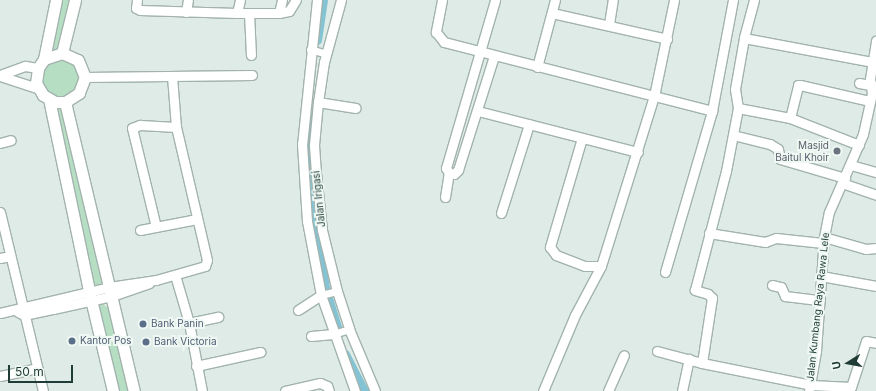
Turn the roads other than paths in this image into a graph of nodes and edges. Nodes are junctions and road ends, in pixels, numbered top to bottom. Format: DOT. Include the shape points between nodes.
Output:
graph roads {
  1 [pos="56,0"];
  2 [pos="75,0"];
  3 [pos="137,0"];
  4 [pos="188,0"];
  5 [pos="240,0"];
  6 [pos="282,0"];
  7 [pos="296,0"];
  8 [pos="317,0"];
  9 [pos="341,0"];
  10 [pos="442,0"];
  11 [pos="495,0"];
  12 [pos="555,0"];
  13 [pos="613,0"];
  14 [pos="674,0"];
  15 [pos="733,0"];
  16 [pos="754,0"];
  17 [pos="186,12"];
  18 [pos="237,13"];
  19 [pos="249,13"];
  20 [pos="279,13"];
  21 [pos="552,13"];
  22 [pos="609,24"];
  23 [pos="744,38"];
  24 [pos="667,39"];
  25 [pos="876,40"];
  26 [pos="318,51"];
  27 [pos="479,52"];
  28 [pos="62,53"];
  29 [pos="251,55"];
  30 [pos="494,56"];
  31 [pos="872,62"];
  32 [pos="41,63"];
  33 [pos="537,67"];
  34 [pos="0,75"];
  35 [pos="252,75"];
  36 [pos="172,76"];
  37 [pos="85,77"];
  38 [pos="859,84"];
  39 [pos="874,86"];
  40 [pos="38,88"];
  41 [pos="654,96"];
  42 [pos="49,99"];
  43 [pos="870,101"];
  44 [pos="65,102"];
  45 [pos="318,102"];
  46 [pos="351,108"];
  47 [pos="738,108"];
  48 [pos="478,111"];
  49 [pos="712,111"];
  50 [pos="310,112"];
  51 [pos="871,115"];
  52 [pos="790,118"];
  53 [pos="529,124"];
  54 [pos="176,127"];
  55 [pos="733,135"];
  56 [pos="582,138"];
  57 [pos="11,140"];
  58 [pos="0,143"];
  59 [pos="859,145"];
  60 [pos="638,152"];
  61 [pos="309,160"];
  62 [pos="851,165"];
  63 [pos="876,172"];
  64 [pos="449,173"];
  65 [pos="844,181"];
  66 [pos="876,194"];
  67 [pos="446,197"];
  68 [pos="0,212"];
  69 [pos="501,213"];
  70 [pos="197,220"];
  71 [pos="314,220"];
  72 [pos="156,227"];
  73 [pos="140,230"];
  74 [pos="709,233"];
  75 [pos="823,240"];
  76 [pos="876,248"];
  77 [pos="10,256"];
  78 [pos="0,258"];
  79 [pos="602,266"];
  80 [pos="665,272"];
  81 [pos="175,275"];
  82 [pos="821,276"];
  83 [pos="772,285"];
  84 [pos="876,286"];
  85 [pos="110,291"];
  86 [pos="335,292"];
  87 [pos="323,295"];
  88 [pos="90,296"];
  89 [pos="820,300"];
  90 [pos="298,310"];
  91 [pos="20,311"];
  92 [pos="0,313"];
  93 [pos="218,317"];
  94 [pos="189,323"];
  95 [pos="341,332"];
  96 [pos="311,336"];
  97 [pos="876,343"];
  98 [pos="657,351"];
  99 [pos="260,352"];
  100 [pos="624,355"];
  101 [pos="689,359"];
  102 [pos="702,363"];
  103 [pos="196,366"];
  104 [pos="37,368"];
  105 [pos="0,376"];
  106 [pos="810,388"];
  107 [pos="42,391"];
  108 [pos="113,391"];
  109 [pos="134,391"];
  110 [pos="202,391"];
  111 [pos="285,391"];
  112 [pos="329,391"];
  113 [pos="355,391"];
  114 [pos="376,391"];
  115 [pos="543,391"];
  116 [pos="608,391"];
  117 [pos="682,391"];
  1 -- 32 [label="street"];
  2 -- 28 [label="street"];
  3 -- 17 [label="street" via="136,8 140,10"];
  4 -- 17 [label="street"];
  5 -- 18 [label="street"];
  6 -- 20 [label="street"];
  7 -- 20 [label="street" via="289,11"];
  8 -- 26 [label="street"];
  9 -- 26 [label="street, Jalan Irigasi"];
  10 -- 27 [label="street" via="437,36 444,42"];
  11 -- 27 [label="street"];
  12 -- 21 [label="street"];
  13 -- 22 [label="street"];
  14 -- 24 [label="street"];
  15 -- 49 [label="street"];
  16 -- 23 [label="street"];
  17 -- 18 [label="street"];
  18 -- 19 [label="street"];
  19 -- 20 [label="street"];
  19 -- 29 [label="street"];
  21 -- 22 [label="street"];
  21 -- 33 [label="street"];
  22 -- 24 [label="street"];
  23 -- 31 [label="street"];
  23 -- 47 [label="street" via="735,89"];
  24 -- 41 [label="street"];
  25 -- 31 [label="street, Jalan Kumbang Raya Rawa Lele"];
  26 -- 45 [label="street, Jalan Irigasi"];
  26 -- 50 [label="street"];
  27 -- 30 [label="street"];
  27 -- 64 [label="street" via="446,168"];
  28 -- 32 [label="street"];
  28 -- 37 [label="street" via="78,60"];
  30 -- 33 [label="street"];
  30 -- 48 [label="street"];
  31 -- 39 [label="street, Jalan Kumbang Raya Rawa Lele" via="870,79"];
  32 -- 34 [label="street"];
  32 -- 40 [label="street" via="36,78"];
  33 -- 41 [label="street"];
  34 -- 40 [label="street"];
  35 -- 36 [label="street"];
  36 -- 37 [label="street"];
  36 -- 54 [label="street"];
  37 -- 44 [label="street" via="79,93"];
  38 -- 39 [label="street"];
  39 -- 43 [label="street, Jalan Kumbang Raya Rawa Lele"];
  40 -- 42 [label="street"];
  41 -- 49 [label="street"];
  41 -- 60 [label="street"];
  42 -- 44 [label="street"];
  42 -- 88 [label="street"];
  43 -- 51 [label="street, Jalan Kumbang Raya Rawa Lele"];
  43 -- 52 [label="street" via="798,85"];
  44 -- 85 [label="street"];
  45 -- 46 [label="street"];
  45 -- 50 [label="street, Jalan Irigasi"];
  47 -- 52 [label="street"];
  47 -- 55 [label="street"];
  48 -- 53 [label="street"];
  48 -- 64 [label="street" via="458,170 454,174"];
  49 -- 80 [label="street"];
  50 -- 61 [label="street, Jalan Irigasi"];
  50 -- 61 [label="street"];
  51 -- 59 [label="street, Jalan Kumbang Raya Rawa Lele"];
  52 -- 59 [label="street"];
  53 -- 56 [label="street"];
  53 -- 69 [label="street"];
  54 -- 70 [label="street"];
  54 -- 72 [label="street" via="140,125 132,128"];
  55 -- 65 [label="street" via="770,144 777,148 782,160"];
  55 -- 74 [label="street"];
  56 -- 60 [label="street"];
  56 -- 79 [label="street" via="550,247 556,255 585,266"];
  57 -- 58 [label="street"];
  59 -- 62 [label="street, Jalan Kumbang Raya Rawa Lele"];
  60 -- 79 [label="street"];
  61 -- 71 [label="street, Jalan Irigasi"];
  61 -- 71 [label="street"];
  62 -- 63 [label="street"];
  62 -- 65 [label="street, Jalan Kumbang Raya Rawa Lele"];
  64 -- 67 [label="street"];
  65 -- 66 [label="street"];
  65 -- 75 [label="street, Jalan Kumbang Raya Rawa Lele" via="829,212"];
  68 -- 77 [label="street"];
  70 -- 72 [label="street"];
  70 -- 81 [label="street" via="207,263"];
  71 -- 86 [label="street, Jalan Irigasi"];
  71 -- 87 [label="street"];
  72 -- 73 [label="street"];
  74 -- 75 [label="street" via="765,242 776,238"];
  74 -- 102 [label="street" via="695,290 712,298"];
  75 -- 76 [label="street" via="866,249"];
  75 -- 82 [label="street, Jalan Kumbang Raya Rawa Lele"];
  77 -- 78 [label="street"];
  77 -- 91 [label="street"];
  79 -- 115 [label="street" via="575,315"];
  81 -- 85 [label="street"];
  81 -- 94 [label="street"];
  82 -- 84 [label="street"];
  82 -- 89 [label="street, Jalan Kumbang Raya Rawa Lele"];
  83 -- 89 [label="street" via="781,286 785,296"];
  85 -- 88 [label="street"];
  85 -- 109 [label="street"];
  86 -- 87 [label="street"];
  86 -- 95 [label="street, Jalan Irigasi"];
  87 -- 90 [label="street"];
  87 -- 95 [label="street"];
  88 -- 91 [label="street"];
  88 -- 108 [label="street"];
  89 -- 106 [label="street, Jalan Kumbang Raya Rawa Lele"];
  91 -- 92 [label="street"];
  91 -- 104 [label="street"];
  93 -- 94 [label="street"];
  94 -- 103 [label="street"];
  95 -- 96 [label="street"];
  95 -- 113 [label="street"];
  95 -- 114 [label="street, Jalan Irigasi"];
  97 -- 106 [label="street" via="866,341 851,387"];
  98 -- 101 [label="street"];
  99 -- 103 [label="street"];
  100 -- 116 [label="street"];
  101 -- 102 [label="street"];
  101 -- 117 [label="street"];
  102 -- 106 [label="street"];
  103 -- 110 [label="street"];
  104 -- 105 [label="street"];
  104 -- 107 [label="street"];
  111 -- 112 [label="street" via="320,383 327,386"];
}
